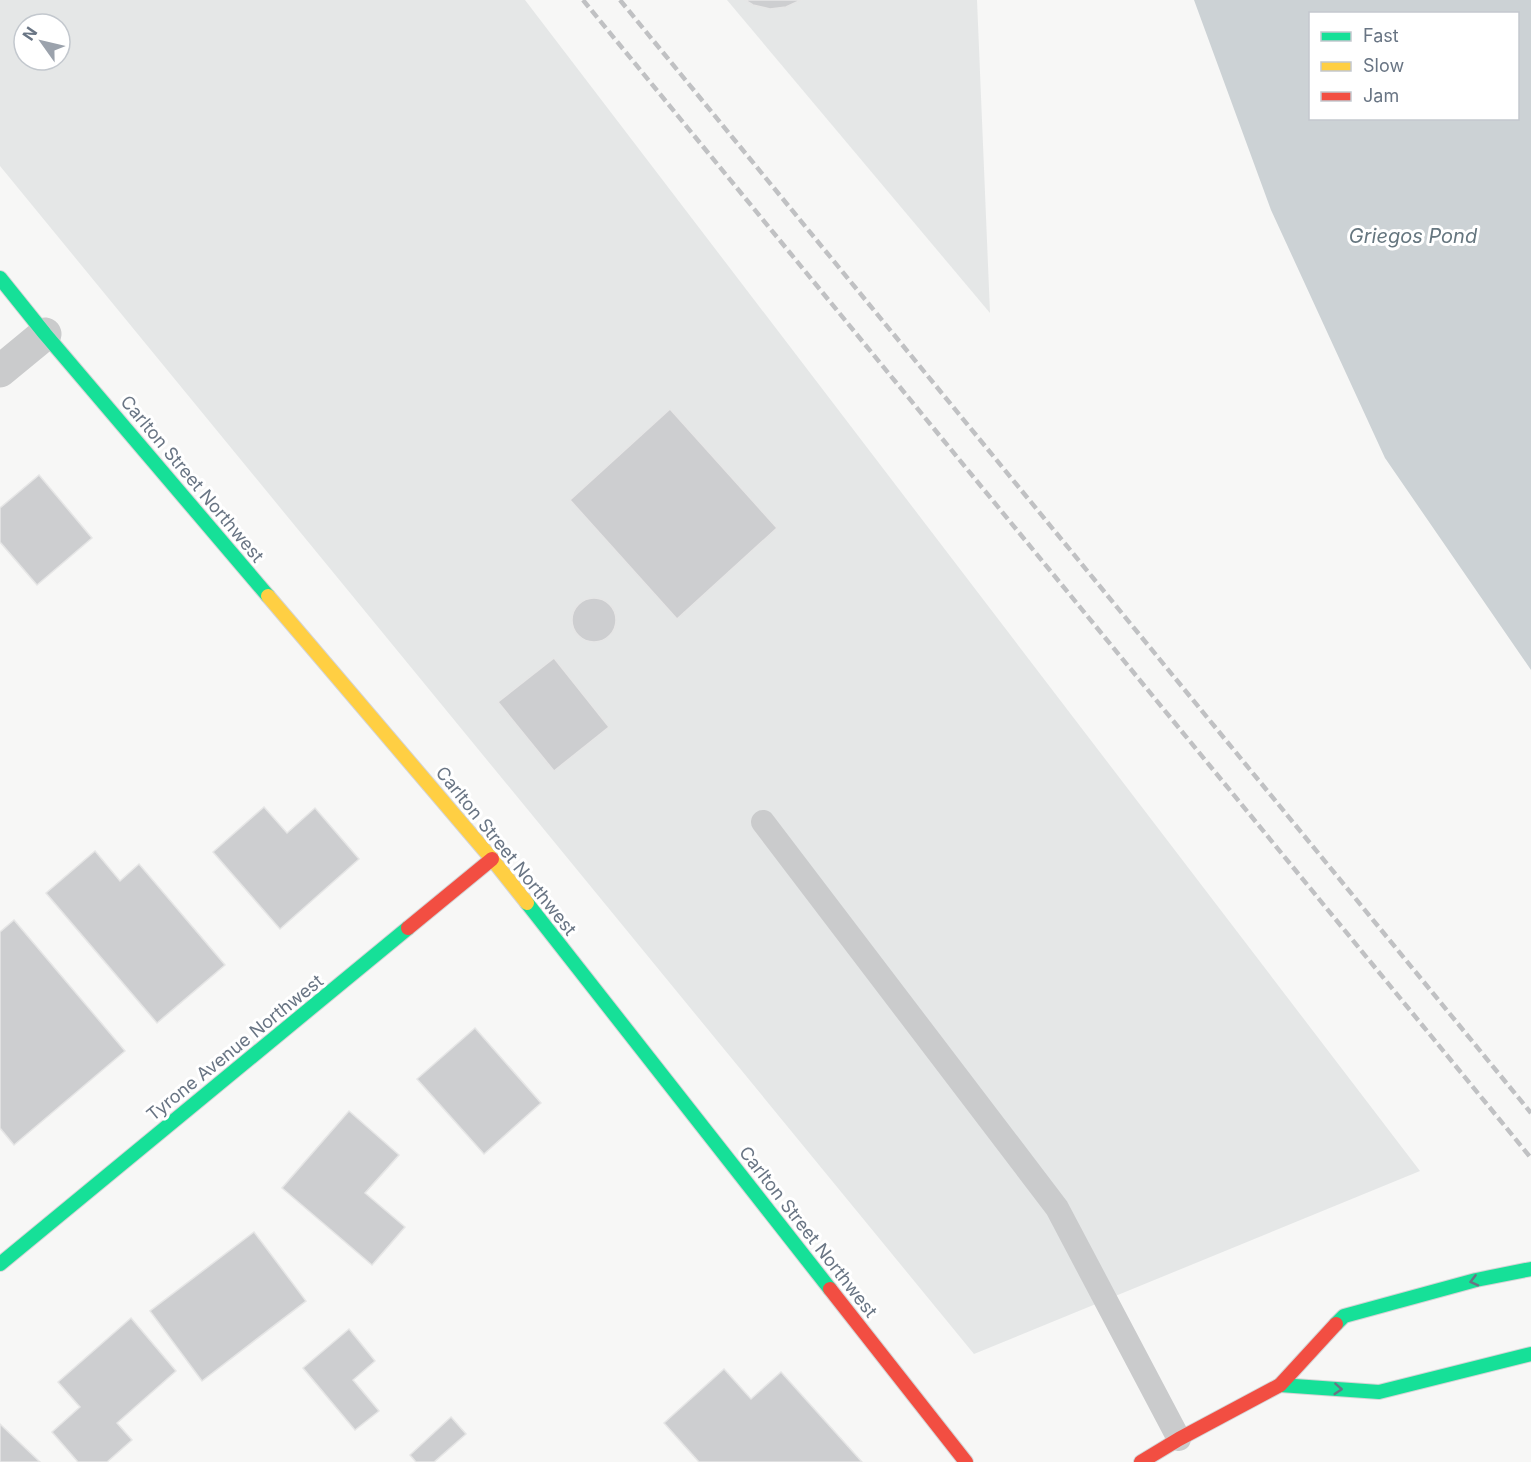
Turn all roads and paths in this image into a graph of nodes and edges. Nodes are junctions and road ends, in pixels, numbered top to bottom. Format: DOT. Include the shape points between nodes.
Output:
graph roads {
  1 [pos="0,278"];
  2 [pos="45,334"];
  3 [pos="0,370"];
  4 [pos="763,822"];
  5 [pos="492,859"];
  6 [pos="0,1264"];
  7 [pos="1531,1269"];
  8 [pos="1531,1354"];
  9 [pos="1280,1385"];
  10 [pos="1179,1439"];
  11 [pos="966,1462"];
  12 [pos="1141,1462"];
  1 -- 2 [label="street, Carlton Street Northwest"];
  2 -- 3 [label="street"];
  2 -- 5 [label="street, Carlton Street Northwest"];
  4 -- 10 [label="lane" via="1058,1209"];
  5 -- 6 [label="street, Tyrone Avenue Northwest"];
  5 -- 11 [label="street, Carlton Street Northwest"];
  7 -- 9 [label="street, one-way" via="1344,1316"];
  9 -- 8 [label="street, one-way" via="1379,1392"];
  9 -- 10 [label="street"];
  10 -- 12 [label="street"];
}
